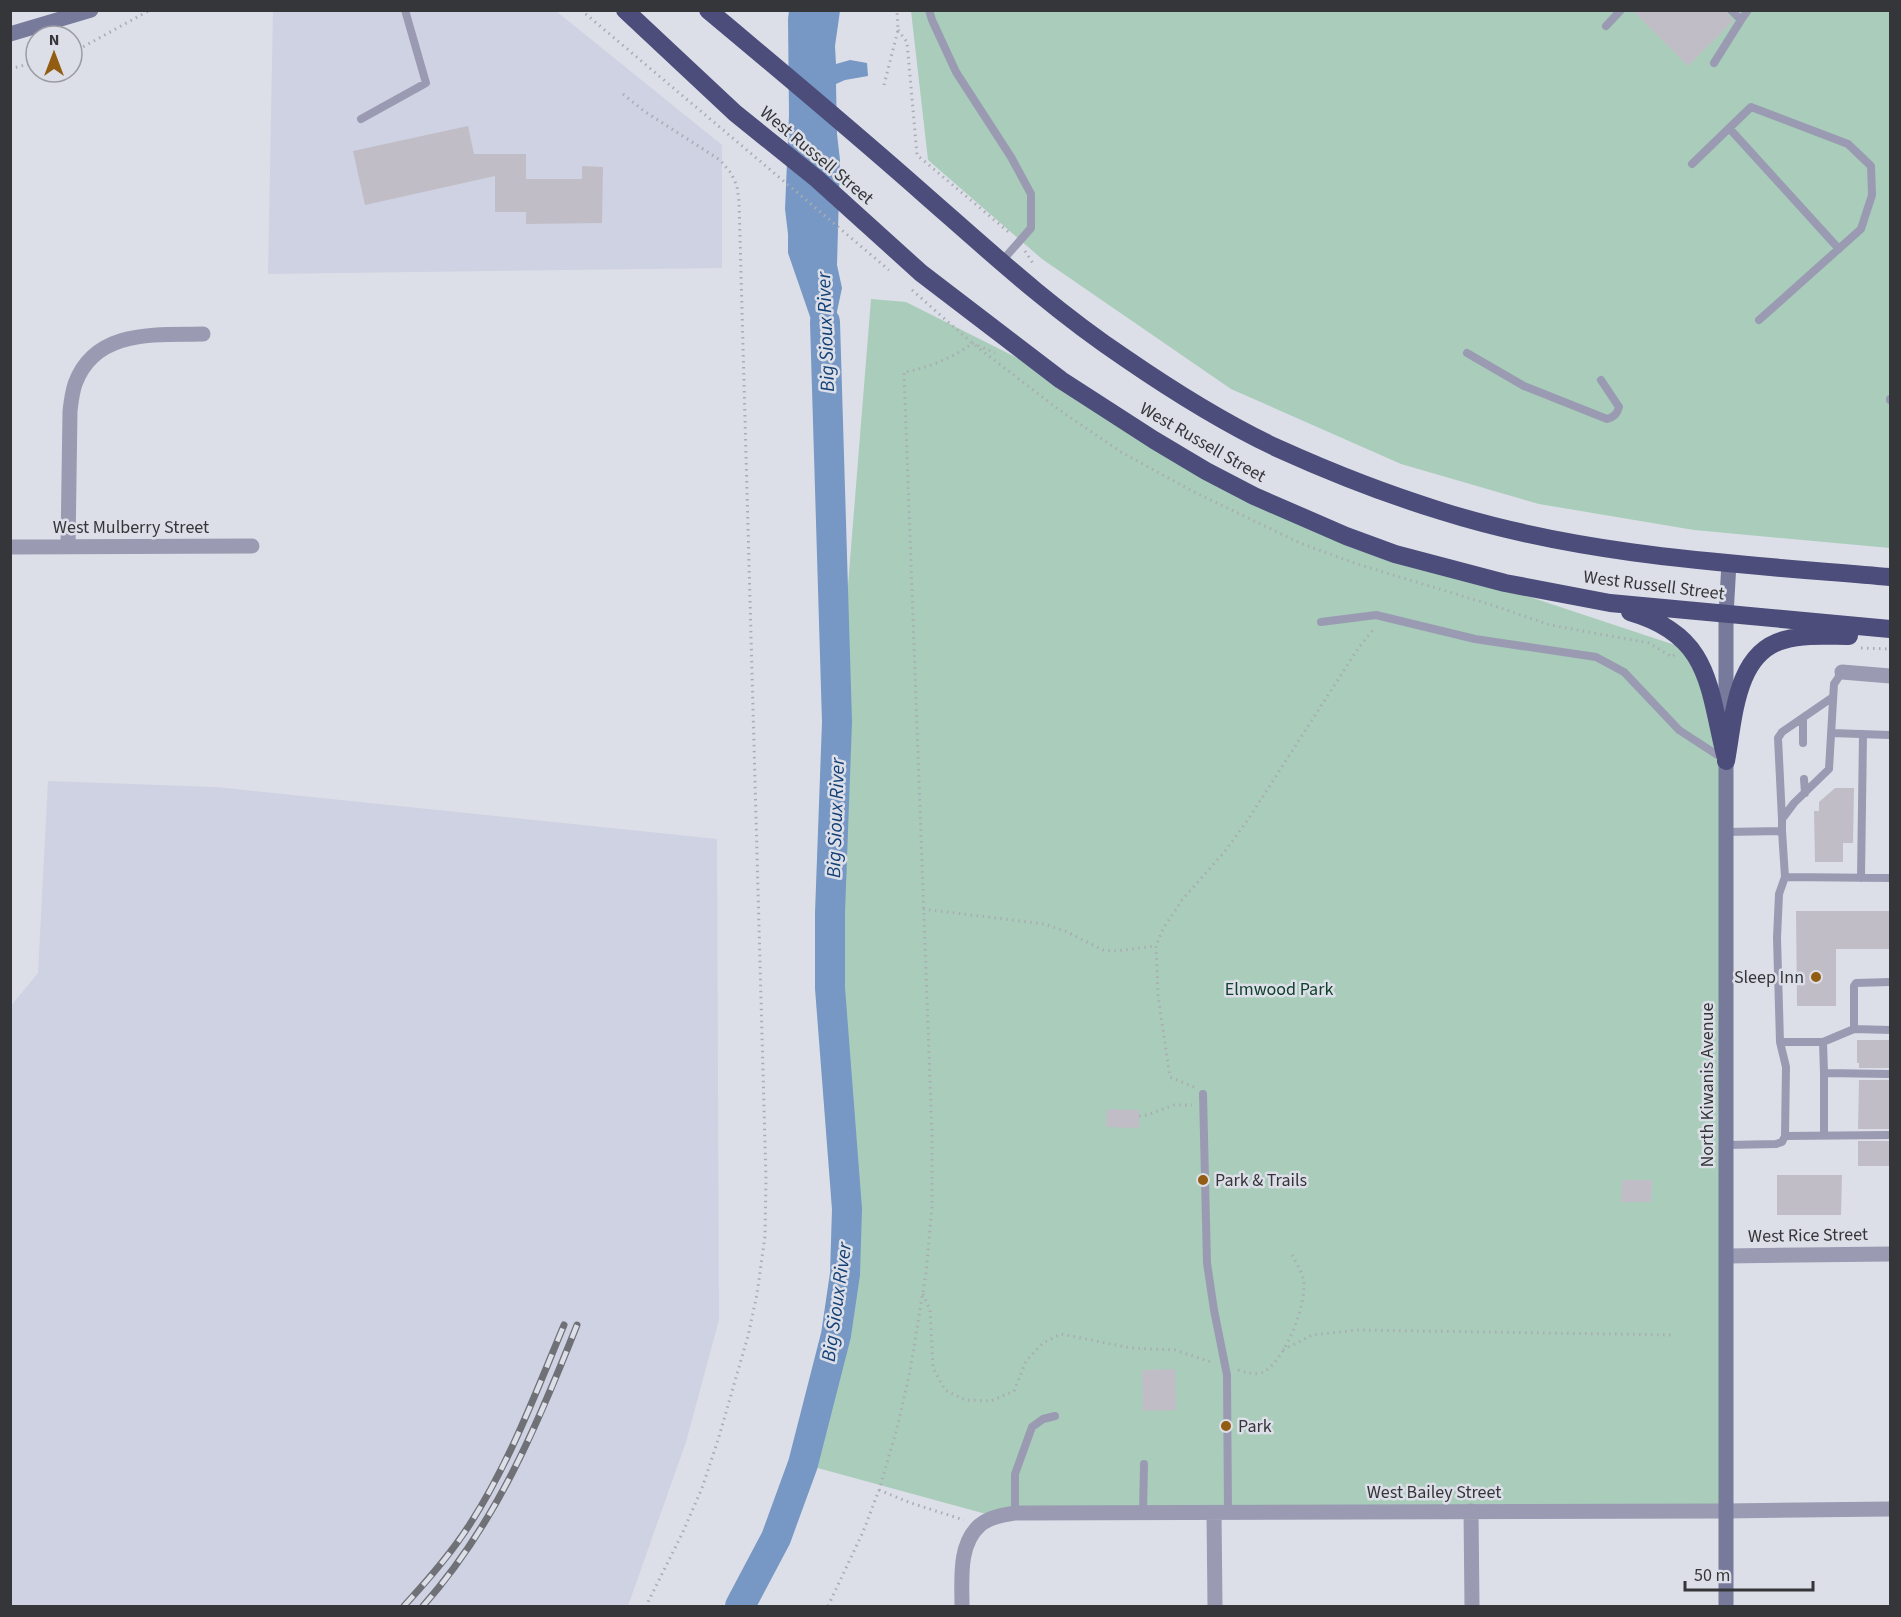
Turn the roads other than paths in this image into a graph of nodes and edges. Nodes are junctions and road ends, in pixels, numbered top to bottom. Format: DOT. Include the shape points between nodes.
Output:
graph roads {
  1 [pos="64,10"];
  2 [pos="91,10"];
  3 [pos="405,10"];
  4 [pos="625,10"];
  5 [pos="708,10"];
  6 [pos="929,10"];
  7 [pos="1621,10"];
  8 [pos="1731,10"];
  9 [pos="1749,10"];
  10 [pos="1741,20"];
  11 [pos="43,24"];
  12 [pos="47,24"];
  13 [pos="1606,26"];
  14 [pos="1714,63"];
  15 [pos="361,119"];
  16 [pos="1729,128"];
  17 [pos="1692,164"];
  18 [pos="1839,249"];
  19 [pos="1001,262"];
  20 [pos="1759,320"];
  21 [pos="203,334"];
  22 [pos="1467,353"];
  23 [pos="1602,380"];
  24 [pos="252,546"];
  25 [pos="10,547"];
  26 [pos="68,547"];
  27 [pos="1729,563"];
  28 [pos="1890,577"];
  29 [pos="1576,598"];
  30 [pos="1726,615"];
  31 [pos="1321,622"];
  32 [pos="1890,629"];
  33 [pos="1890,635"];
  34 [pos="1842,672"];
  35 [pos="1890,676"];
  36 [pos="1833,697"];
  37 [pos="1803,718"];
  38 [pos="1831,732"];
  39 [pos="1863,734"];
  40 [pos="1890,735"];
  41 [pos="1803,743"];
  42 [pos="1726,761"];
  43 [pos="1804,779"];
  44 [pos="1804,793"];
  45 [pos="1782,819"];
  46 [pos="1782,831"];
  47 [pos="1726,832"];
  48 [pos="1785,877"];
  49 [pos="1861,878"];
  50 [pos="1890,878"];
  51 [pos="1890,982"];
  52 [pos="1854,1029"];
  53 [pos="1890,1030"];
  54 [pos="1780,1042"];
  55 [pos="1824,1042"];
  56 [pos="1824,1073"];
  57 [pos="1890,1074"];
  58 [pos="1203,1094"];
  59 [pos="1824,1135"];
  60 [pos="1890,1135"];
  61 [pos="1785,1136"];
  62 [pos="1727,1145"];
  63 [pos="1890,1254"];
  64 [pos="1727,1256"];
  65 [pos="1055,1416"];
  66 [pos="1143,1464"];
  67 [pos="1890,1509"];
  68 [pos="1471,1511"];
  69 [pos="1725,1511"];
  70 [pos="1015,1513"];
  71 [pos="1143,1513"];
  72 [pos="1221,1513"];
  73 [pos="962,1606"];
  74 [pos="1215,1606"];
  75 [pos="1472,1606"];
  76 [pos="1726,1606"];
  1 -- 11 [label="main road"];
  2 -- 12 [label="main road"];
  3 -- 15 [label="lane" via="426,83"];
  4 -- 29 [label="highway, West Russell Street" via="735,113 817,179 921,273 1070,385 1154,440 1254,496 1395,554"];
  5 -- 19 [label="highway, West Russell Street"];
  6 -- 19 [label="lane" via="956,72 1031,194 1030,228"];
  7 -- 13 [label="lane"];
  8 -- 10 [label="lane"];
  9 -- 10 [label="lane"];
  10 -- 14 [label="lane"];
  16 -- 17 [label="lane"];
  16 -- 18 [label="lane"];
  16 -- 18 [label="lane" via="1751,107 1848,144 1871,166 1872,195 1861,229"];
  18 -- 20 [label="lane"];
  19 -- 27 [label="highway, West Russell Street" via="1068,317 1177,392 1226,422 1329,470 1442,512 1508,529 1576,544"];
  21 -- 26 [label="street" via="124,339 99,352 81,371 70,411"];
  22 -- 23 [label="lane" via="1524,387 1607,419 1619,407"];
  24 -- 26 [label="street, West Mulberry Street"];
  25 -- 26 [label="street, West Mulberry Street"];
  27 -- 28 [label="highway, West Russell Street"];
  27 -- 30 [label="main road, North Kiwanis Avenue"];
  29 -- 30 [label="highway, West Russell Street"];
  29 -- 42 [label="highway" via="1654,621 1683,639 1708,683"];
  30 -- 32 [label="highway, West Russell Street"];
  30 -- 42 [label="main road, North Kiwanis Avenue"];
  31 -- 42 [label="lane" via="1376,615 1475,639 1596,657 1624,672 1679,730"];
  33 -- 42 [label="highway" via="1806,636 1769,646 1747,668 1741,683"];
  34 -- 35 [label="street"];
  34 -- 36 [label="lane" via="1834,684"];
  36 -- 37 [label="lane"];
  36 -- 38 [label="lane"];
  37 -- 41 [label="lane"];
  37 -- 45 [label="lane" via="1778,738"];
  38 -- 39 [label="lane"];
  38 -- 44 [label="lane" via="1829,769"];
  39 -- 40 [label="lane"];
  39 -- 49 [label="lane"];
  42 -- 47 [label="main road, North Kiwanis Avenue"];
  43 -- 44 [label="lane"];
  44 -- 45 [label="lane"];
  45 -- 46 [label="lane"];
  46 -- 47 [label="lane"];
  46 -- 48 [label="lane"];
  47 -- 62 [label="main road, North Kiwanis Avenue"];
  48 -- 49 [label="lane"];
  48 -- 54 [label="lane" via="1779,894 1777,938"];
  49 -- 50 [label="lane"];
  51 -- 52 [label="lane" via="1856,983"];
  52 -- 53 [label="lane"];
  52 -- 55 [label="lane"];
  54 -- 55 [label="lane"];
  54 -- 61 [label="lane" via="1786,1067"];
  55 -- 56 [label="lane"];
  56 -- 57 [label="lane"];
  56 -- 59 [label="lane"];
  58 -- 72 [label="lane" via="1207,1263 1227,1374"];
  59 -- 60 [label="lane"];
  59 -- 61 [label="lane"];
  61 -- 62 [label="lane" via="1776,1144"];
  62 -- 64 [label="main road, North Kiwanis Avenue"];
  63 -- 64 [label="street, West Rice Street"];
  64 -- 69 [label="main road, North Kiwanis Avenue"];
  65 -- 70 [label="lane" via="1032,1426 1015,1474"];
  66 -- 71 [label="lane"];
  67 -- 69 [label="street, West Bailey Street"];
  68 -- 69 [label="street, West Bailey Street"];
  68 -- 72 [label="street, West Bailey Street"];
  68 -- 75 [label="street"];
  69 -- 76 [label="main road, North Kiwanis Avenue"];
  70 -- 71 [label="street, West Bailey Street"];
  70 -- 73 [label="street, West Bailey Street" via="997,1516 981,1525 970,1538 964,1553"];
  71 -- 72 [label="street, West Bailey Street"];
  72 -- 74 [label="street"];
}
